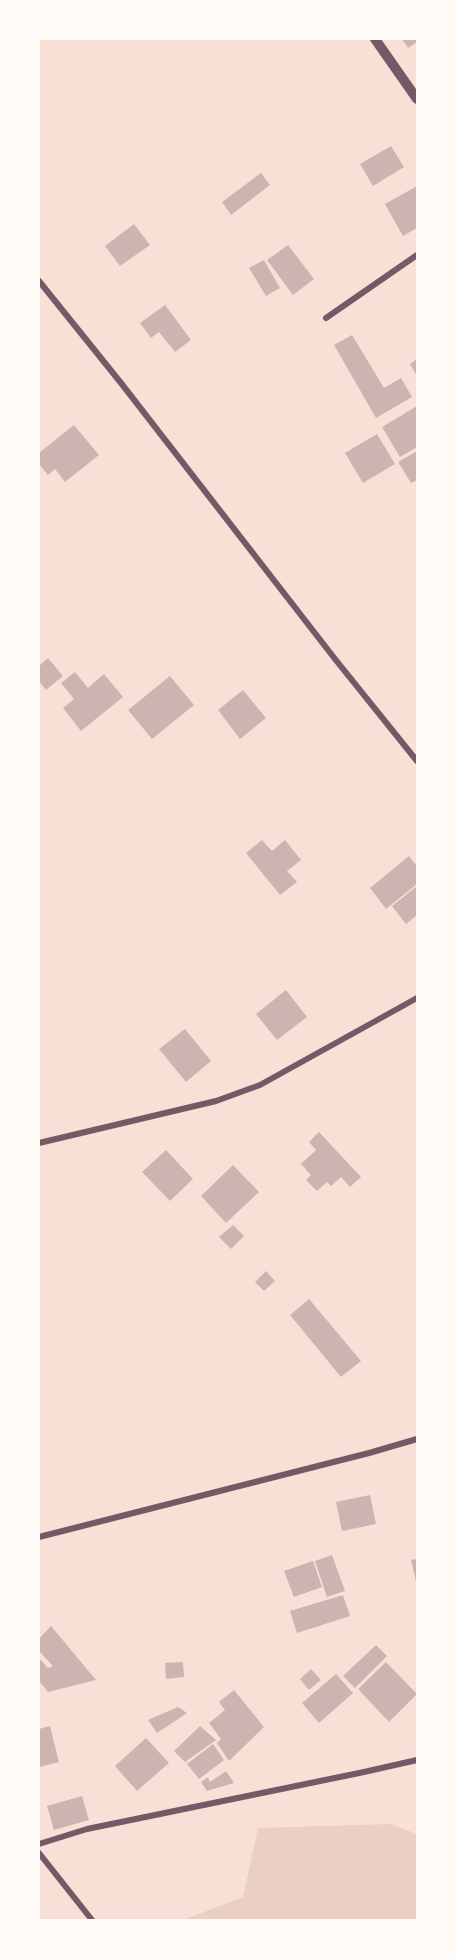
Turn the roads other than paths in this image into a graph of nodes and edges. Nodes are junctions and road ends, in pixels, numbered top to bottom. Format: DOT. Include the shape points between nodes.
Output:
graph roads {
  1 [pos="375,39"];
  2 [pos="417,99"];
  3 [pos="417,255"];
  4 [pos="39,280"];
  5 [pos="326,318"];
  6 [pos="417,761"];
  7 [pos="417,998"];
  8 [pos="39,1143"];
  9 [pos="417,1439"];
  10 [pos="39,1537"];
  11 [pos="417,1760"];
  12 [pos="39,1844"];
  13 [pos="39,1853"];
  14 [pos="92,1920"];
  1 -- 2 [label="street"];
  3 -- 5 [label="street"];
  4 -- 6 [label="street"];
  7 -- 8 [label="street" via="260,1085 216,1101"];
  9 -- 10 [label="street"];
  11 -- 12 [label="street" via="87,1829"];
  13 -- 14 [label="street"];
}
